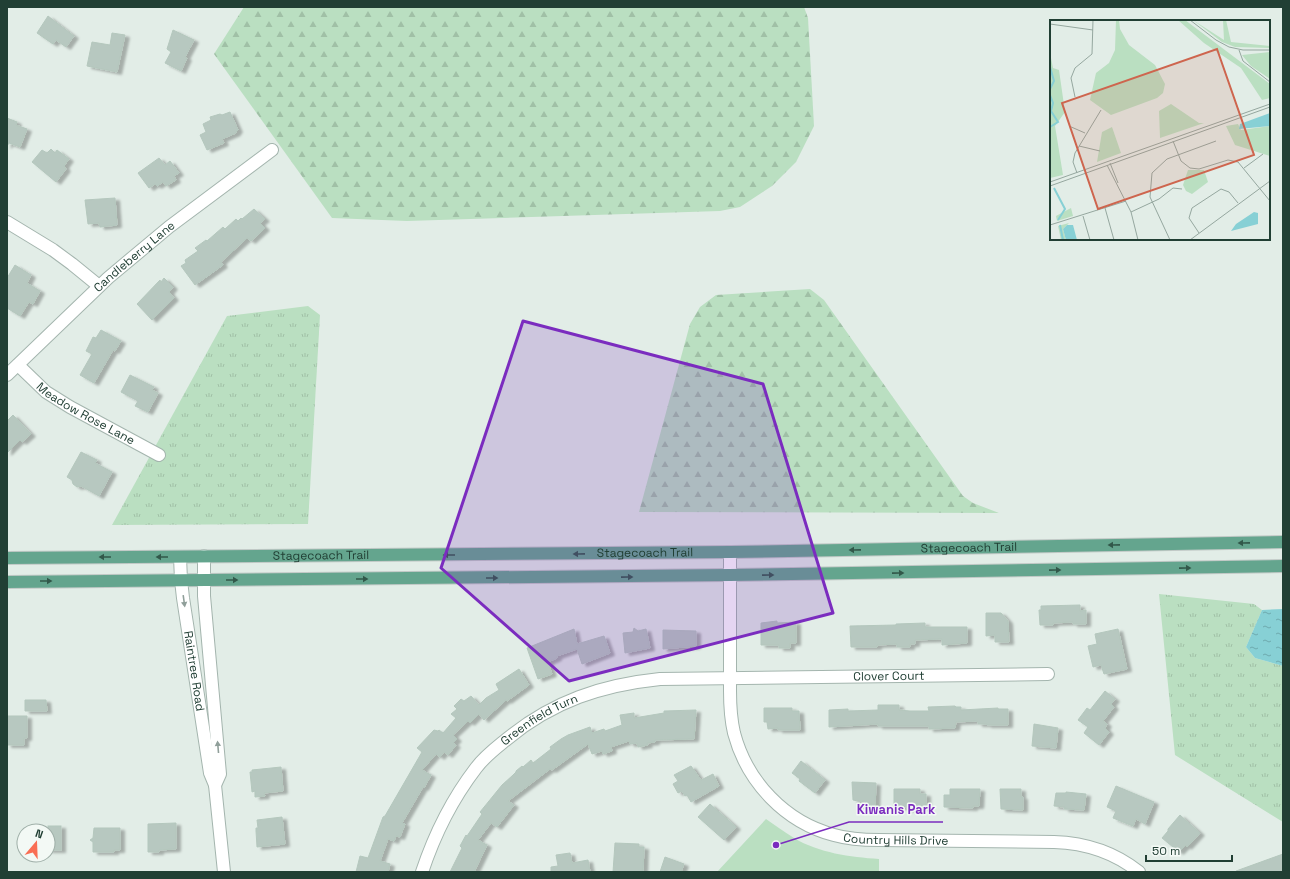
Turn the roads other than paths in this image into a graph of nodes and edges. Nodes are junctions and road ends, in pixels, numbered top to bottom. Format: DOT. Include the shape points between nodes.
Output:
graph roads {
  1 [pos="272,150"];
  2 [pos="7,222"];
  3 [pos="99,286"];
  4 [pos="18,364"];
  5 [pos="7,375"];
  6 [pos="159,455"];
  7 [pos="1283,542"];
  8 [pos="730,552"];
  9 [pos="204,556"];
  10 [pos="180,557"];
  11 [pos="7,558"];
  12 [pos="1283,566"];
  13 [pos="729,575"];
  14 [pos="181,580"];
  15 [pos="204,580"];
  16 [pos="7,582"];
  17 [pos="1048,674"];
  18 [pos="730,679"];
  19 [pos="215,785"];
  20 [pos="224,872"];
  21 [pos="422,872"];
  22 [pos="1139,872"];
  1 -- 3 [label="street, Candleberry Lane" via="169,227"];
  2 -- 3 [label="street" via="53,250"];
  3 -- 4 [label="street, Candleberry Lane"];
  4 -- 5 [label="street, Candleberry Lane"];
  4 -- 6 [label="street, Meadow Rose Lane" via="46,392"];
  7 -- 8 [label="main road, Stagecoach Trail, one-way"];
  8 -- 9 [label="main road, Stagecoach Trail, one-way"];
  8 -- 13 [label="street, Country Hills Drive"];
  9 -- 10 [label="main road, Stagecoach Trail"];
  9 -- 15 [label="street, Raintree Road"];
  10 -- 11 [label="main road, Stagecoach Trail, one-way"];
  10 -- 14 [label="street, Raintree Road"];
  13 -- 12 [label="main road, Stagecoach Trail, one-way"];
  15 -- 13 [label="main road, Stagecoach Trail, one-way"];
  13 -- 18 [label="street, Country Hills Drive"];
  14 -- 15 [label="main road, Stagecoach Trail"];
  16 -- 14 [label="main road, Stagecoach Trail, one-way"];
  14 -- 19 [label="street, Raintree Road, one-way" via="210,773"];
  19 -- 15 [label="street, Raintree Road, one-way" via="220,774"];
  17 -- 18 [label="street, Clover Court"];
  18 -- 21 [label="street, Greenfield Turn" via="660,679 604,688 548,711 514,732 476,768 452,805 431,845"];
  18 -- 22 [label="street, Country Hills Drive" via="730,707 734,733 742,758 765,793 806,825 835,836 864,840 1069,843 1108,853"];
  19 -- 20 [label="street, Raintree Road"];
}
